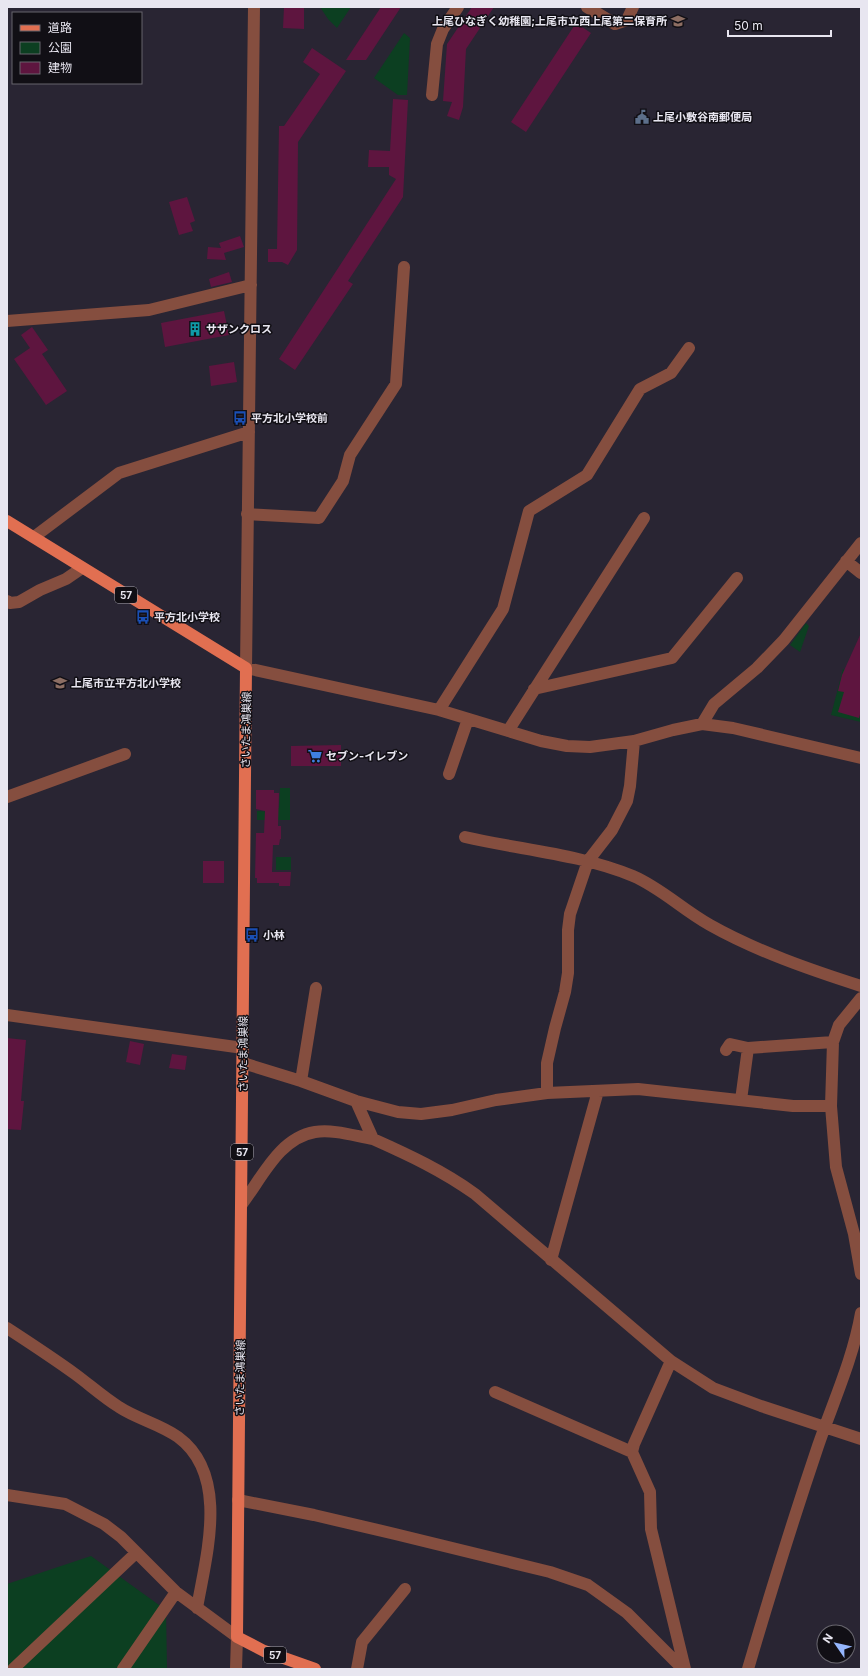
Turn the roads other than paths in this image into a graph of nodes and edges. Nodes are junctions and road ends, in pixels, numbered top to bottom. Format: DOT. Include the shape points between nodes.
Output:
graph roads {
  1 [pos="254,7"];
  2 [pos="458,7"];
  3 [pos="587,7"];
  4 [pos="633,7"];
  5 [pos="432,95"];
  6 [pos="404,267"];
  7 [pos="251,285"];
  8 [pos="7,321"];
  9 [pos="689,348"];
  10 [pos="249,432"];
  11 [pos="248,514"];
  12 [pos="644,518"];
  13 [pos="7,521"];
  14 [pos="34,538"];
  15 [pos="861,543"];
  16 [pos="846,561"];
  17 [pos="82,568"];
  18 [pos="861,572"];
  19 [pos="737,578"];
  20 [pos="7,601"];
  21 [pos="246,668"];
  22 [pos="534,689"];
  23 [pos="439,710"];
  24 [pos="468,719"];
  25 [pos="702,724"];
  26 [pos="508,731"];
  27 [pos="634,741"];
  28 [pos="125,754"];
  29 [pos="861,758"];
  30 [pos="450,774"];
  31 [pos="7,797"];
  32 [pos="465,837"];
  33 [pos="588,861"];
  34 [pos="861,986"];
  35 [pos="316,988"];
  36 [pos="861,998"];
  37 [pos="7,1015"];
  38 [pos="833,1042"];
  39 [pos="243,1048"];
  40 [pos="748,1048"];
  41 [pos="726,1050"];
  42 [pos="243,1063"];
  43 [pos="301,1081"];
  44 [pos="598,1091"];
  45 [pos="547,1093"];
  46 [pos="741,1100"];
  47 [pos="356,1101"];
  48 [pos="831,1106"];
  49 [pos="373,1139"];
  50 [pos="242,1204"];
  51 [pos="550,1260"];
  52 [pos="861,1274"];
  53 [pos="861,1313"];
  54 [pos="7,1328"];
  55 [pos="671,1361"];
  56 [pos="495,1392"];
  57 [pos="824,1427"];
  58 [pos="861,1439"];
  59 [pos="632,1452"];
  60 [pos="7,1495"];
  61 [pos="238,1500"];
  62 [pos="136,1553"];
  63 [pos="405,1589"];
  64 [pos="176,1592"];
  65 [pos="196,1608"];
  66 [pos="237,1637"];
  67 [pos="13,1669"];
  68 [pos="123,1669"];
  69 [pos="236,1669"];
  70 [pos="315,1669"];
  71 [pos="356,1669"];
  72 [pos="684,1669"];
  73 [pos="748,1669"];
  1 -- 7 [label="street"];
  2 -- 5 [label="street" via="443,29 437,44"];
  3 -- 4 [label="street" via="615,24 627,20"];
  6 -- 11 [label="street" via="396,384 350,455 343,481 319,518"];
  7 -- 8 [label="street" via="149,310"];
  7 -- 10 [label="street"];
  9 -- 23 [label="street" via="672,373 640,389 587,475 529,512 503,609"];
  10 -- 11 [label="street"];
  10 -- 14 [label="street" via="119,473"];
  11 -- 21 [label="street"];
  12 -- 22 [label="street"];
  13 -- 14 [label="main road, 57"];
  14 -- 17 [label="main road, 57"];
  15 -- 16 [label="street"];
  16 -- 18 [label="street"];
  16 -- 25 [label="street" via="780,645 714,704"];
  17 -- 20 [label="street" via="66,579 19,602"];
  17 -- 21 [label="main road, 57"];
  19 -- 22 [label="street" via="672,658"];
  21 -- 23 [label="street"];
  21 -- 39 [label="main road, さいたま鴻巣線 / 57"];
  22 -- 26 [label="street"];
  23 -- 24 [label="street"];
  24 -- 26 [label="street"];
  24 -- 30 [label="street"];
  25 -- 27 [label="street"];
  25 -- 29 [label="street" via="733,728"];
  26 -- 27 [label="street" via="567,746 590,747"];
  27 -- 33 [label="street" via="627,801 612,830"];
  28 -- 31 [label="street"];
  32 -- 33 [label="street"];
  33 -- 34 [label="street" via="645,882 725,933 811,969"];
  33 -- 45 [label="street" via="570,914 568,973 547,1063"];
  35 -- 43 [label="street"];
  36 -- 38 [label="street" via="839,1025"];
  37 -- 39 [label="street"];
  38 -- 40 [label="street"];
  38 -- 48 [label="street"];
  39 -- 42 [label="main road, さいたま鴻巣線 / 57"];
  40 -- 41 [label="street" via="730,1044"];
  40 -- 46 [label="street"];
  42 -- 43 [label="street"];
  42 -- 50 [label="main road, さいたま鴻巣線 / 57"];
  43 -- 47 [label="street"];
  44 -- 45 [label="street"];
  44 -- 46 [label="street" via="638,1089"];
  44 -- 51 [label="street"];
  45 -- 47 [label="street" via="421,1114 398,1112"];
  46 -- 48 [label="street" via="793,1106"];
  47 -- 49 [label="street"];
  48 -- 52 [label="street" via="836,1168 854,1234"];
  49 -- 50 [label="street" via="316,1132 293,1141 281,1150"];
  49 -- 51 [label="street" via="455,1180 475,1194"];
  50 -- 61 [label="main road, さいたま鴻巣線 / 57"];
  51 -- 55 [label="street"];
  53 -- 57 [label="street" via="853,1350"];
  54 -- 65 [label="street" via="118,1406 178,1437 194,1452 205,1478 211,1516 211,1532"];
  55 -- 57 [label="street" via="713,1388"];
  55 -- 59 [label="street"];
  56 -- 59 [label="street"];
  57 -- 58 [label="street"];
  57 -- 73 [label="street" via="787,1538"];
  59 -- 72 [label="street" via="650,1492 651,1529"];
  60 -- 62 [label="street" via="65,1504 104,1524"];
  61 -- 66 [label="main road, さいたま鴻巣線 / 57"];
  61 -- 72 [label="street" via="395,1534 550,1572 588,1585 627,1613"];
  62 -- 64 [label="street"];
  62 -- 67 [label="street"];
  63 -- 71 [label="street" via="362,1642"];
  64 -- 65 [label="street"];
  64 -- 68 [label="street"];
  65 -- 66 [label="street"];
  66 -- 69 [label="street"];
  66 -- 70 [label="main road, 57" via="264,1651"];
}
